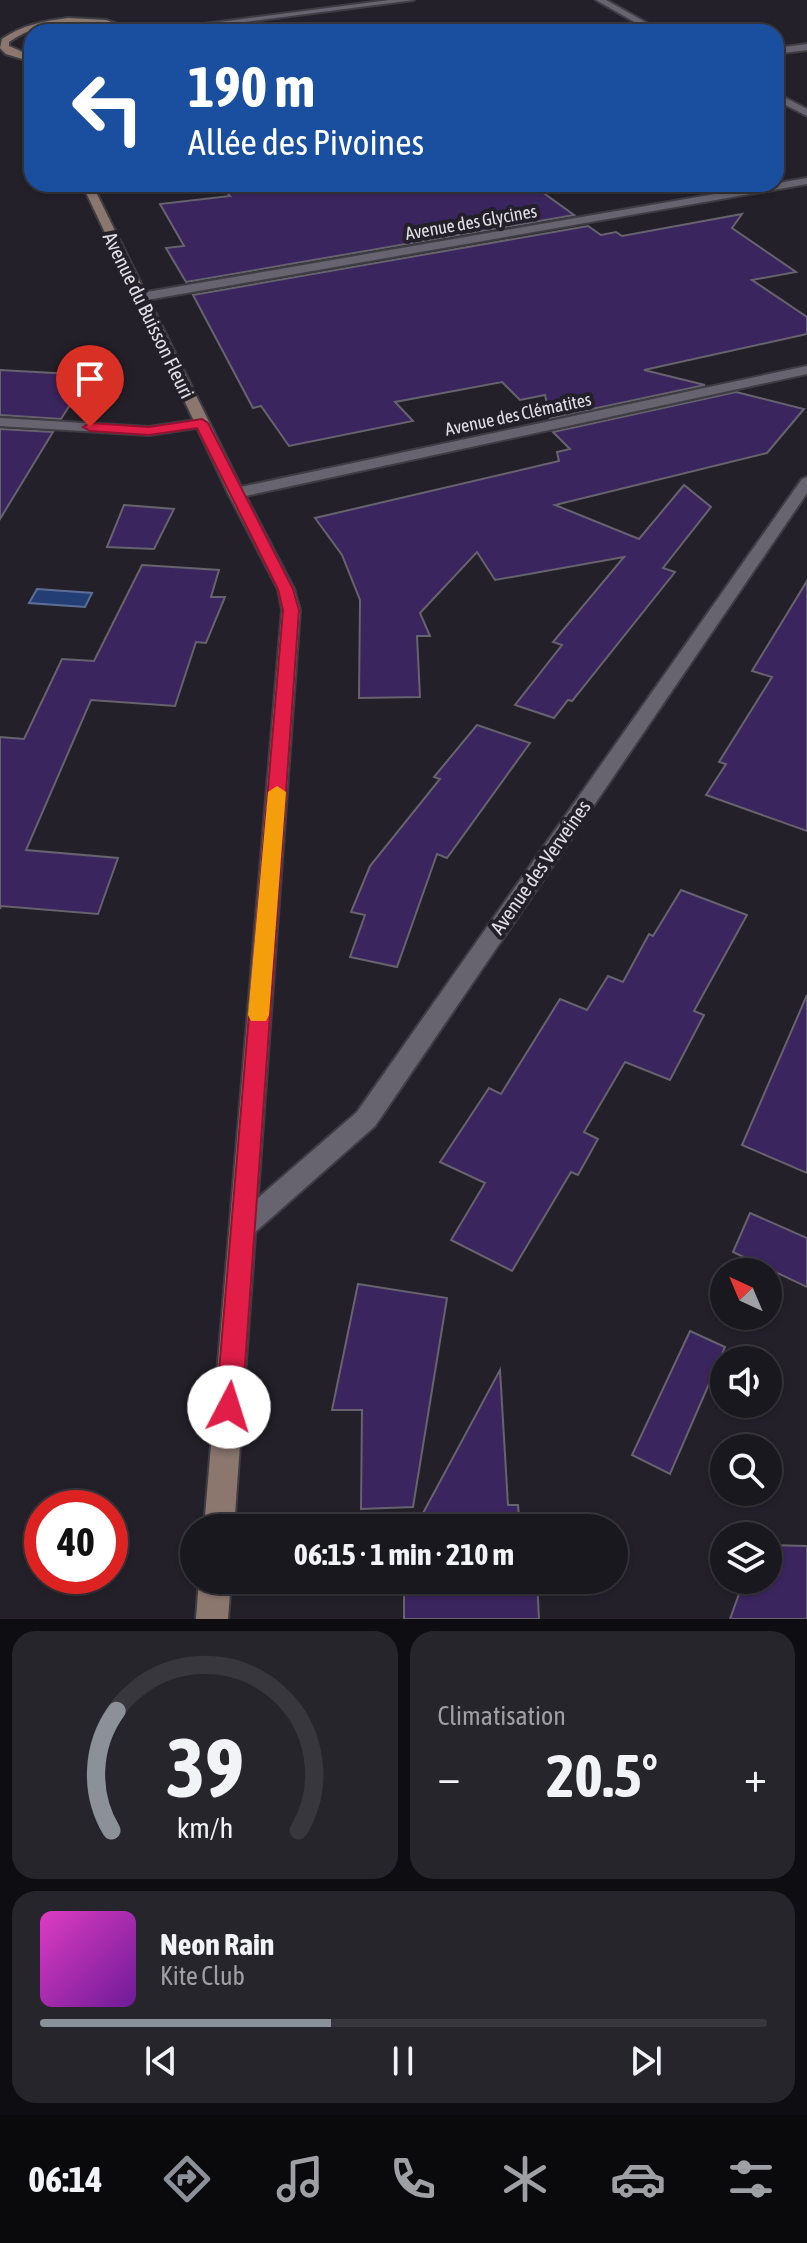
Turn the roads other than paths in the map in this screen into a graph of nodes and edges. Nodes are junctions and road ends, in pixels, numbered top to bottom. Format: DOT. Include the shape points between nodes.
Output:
graph roads {
  1 [pos="410,0"];
  2 [pos="600,0"];
  3 [pos="70,7"];
  4 [pos="70,22"];
  5 [pos="59,24"];
  6 [pos="115,24"];
  7 [pos="212,24"];
  8 [pos="644,24"];
  9 [pos="24,30"];
  10 [pos="807,47"];
  11 [pos="784,50"];
  12 [pos="24,57"];
  13 [pos="784,100"];
  14 [pos="807,113"];
  15 [pos="807,181"];
  16 [pos="784,185"];
  17 [pos="91,192"];
  18 [pos="744,192"];
  19 [pos="141,297"];
  20 [pos="807,370"];
  21 [pos="0,422"];
  22 [pos="202,423"];
  23 [pos="807,482"];
  24 [pos="236,493"];
  25 [pos="244,1226"];
  26 [pos="220,1514"];
  27 [pos="214,1594"];
  28 [pos="212,1619"];
  1 -- 7 [label="street"];
  2 -- 8 [label="street"];
  3 -- 4 [label="street"];
  4 -- 5 [label="street"];
  4 -- 6 [label="street"];
  9 -- 12 [label="street" via="4,47"];
  10 -- 11 [label="street"];
  13 -- 14 [label="street"];
  15 -- 16 [label="street, Avenue des Glycines"];
  17 -- 19 [label="street, Avenue du Buisson Fleuri"];
  18 -- 19 [label="street, Avenue des Glycines"];
  19 -- 22 [label="street, Avenue du Buisson Fleuri"];
  20 -- 24 [label="street, Avenue des Clématites"];
  21 -- 22 [label="street" via="149,431"];
  22 -- 24 [label="street, Avenue du Buisson Fleuri"];
  23 -- 25 [label="street, Avenue des Verveines" via="366,1119"];
  24 -- 25 [label="street, Avenue du Buisson Fleuri" via="286,589 291,610"];
  25 -- 26 [label="street, Avenue du Buisson Fleuri"];
  27 -- 28 [label="street"];
}
